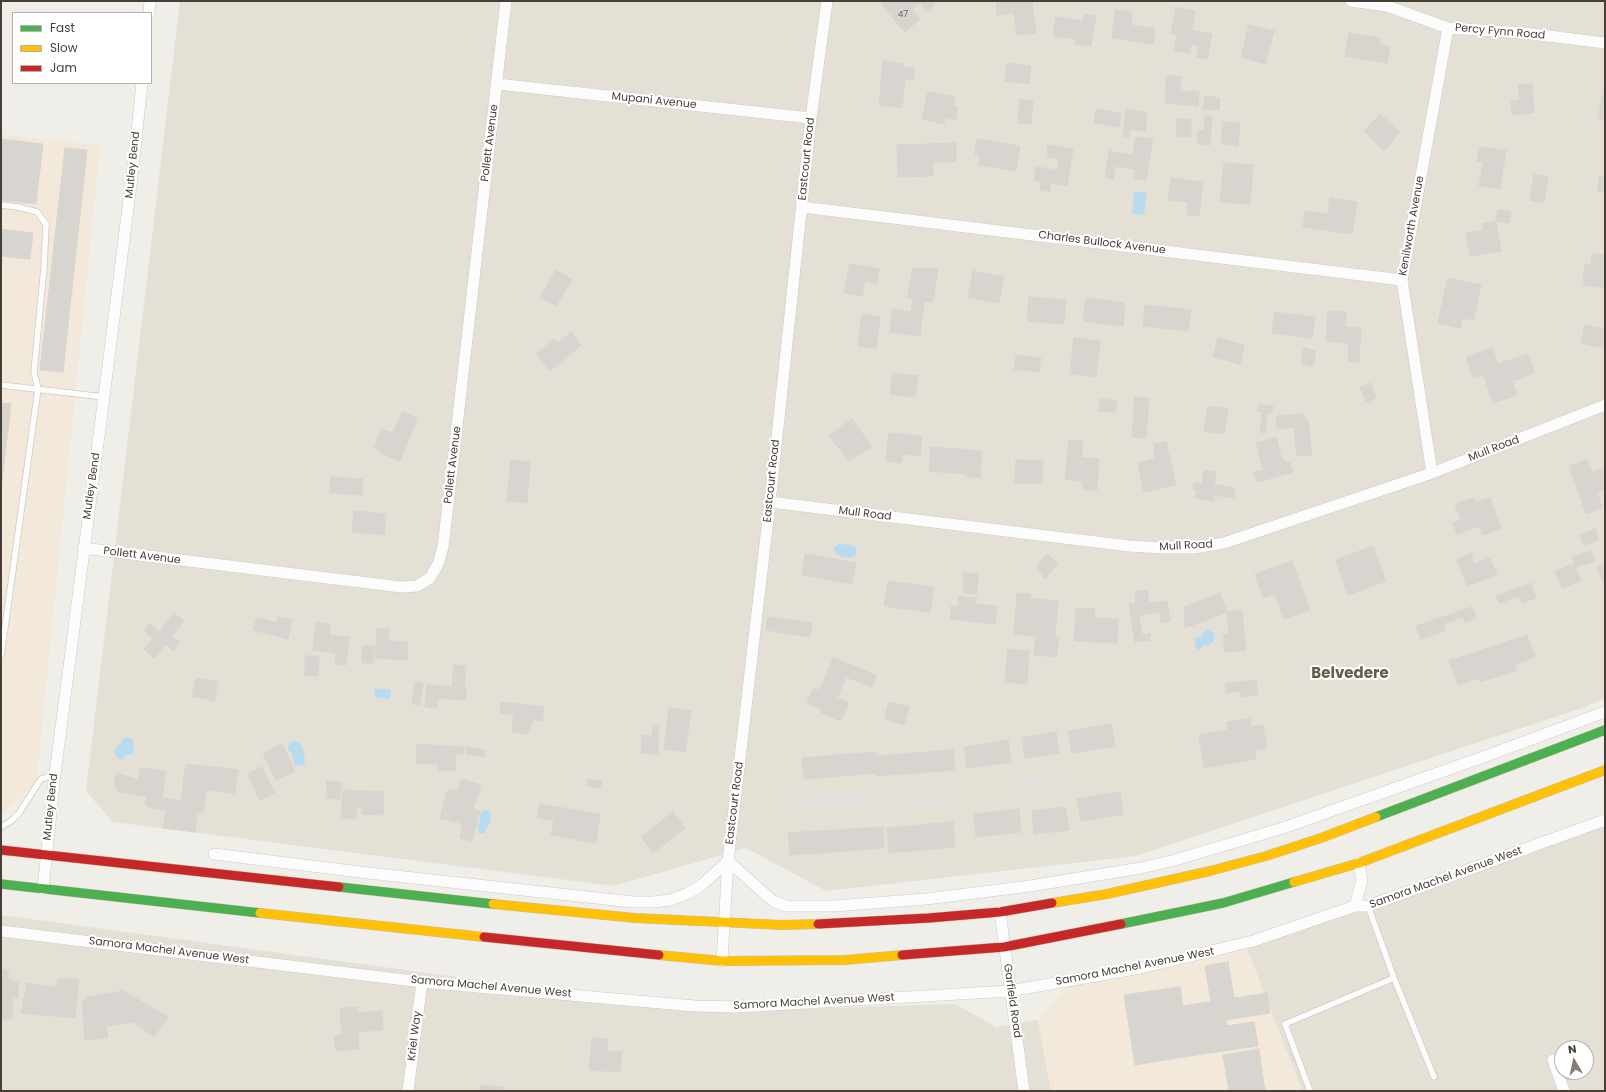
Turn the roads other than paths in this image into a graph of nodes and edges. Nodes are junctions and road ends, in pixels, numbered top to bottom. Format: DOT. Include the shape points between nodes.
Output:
graph roads {
  1 [pos="150,1"];
  2 [pos="506,1"];
  3 [pos="827,1"];
  4 [pos="1351,1"];
  5 [pos="149,12"];
  6 [pos="1448,28"];
  7 [pos="1605,43"];
  8 [pos="142,84"];
  9 [pos="497,84"];
  10 [pos="811,118"];
  11 [pos="1,205"];
  12 [pos="802,207"];
  13 [pos="1402,280"];
  14 [pos="1,384"];
  15 [pos="38,389"];
  16 [pos="104,397"];
  17 [pos="1605,405"];
  18 [pos="1432,473"];
  19 [pos="770,502"];
  20 [pos="83,548"];
  21 [pos="1,656"];
  22 [pos="1605,712"];
  23 [pos="1605,730"];
  24 [pos="1605,770"];
  25 [pos="54,774"];
  26 [pos="1605,820"];
  27 [pos="1,827"];
  28 [pos="1,850"];
  29 [pos="46,854"];
  30 [pos="214,854"];
  31 [pos="728,861"];
  32 [pos="1359,863"];
  33 [pos="1,884"];
  34 [pos="43,889"];
  35 [pos="1356,906"];
  36 [pos="1368,906"];
  37 [pos="1000,912"];
  38 [pos="725,923"];
  39 [pos="1,931"];
  40 [pos="1004,947"];
  41 [pos="722,961"];
  42 [pos="1394,978"];
  43 [pos="422,982"];
  44 [pos="1010,991"];
  45 [pos="1553,1060"];
  46 [pos="1434,1077"];
  47 [pos="408,1091"];
  48 [pos="1024,1091"];
  49 [pos="1310,1091"];
  50 [pos="1564,1091"];
  1 -- 5 [label="street"];
  2 -- 9 [label="street, Pollett Avenue"];
  3 -- 10 [label="street, Eastcourt Road"];
  4 -- 6 [label="street, Percy Fynn Road" via="1387,6"];
  6 -- 7 [label="street, Percy Fynn Road" via="1524,33"];
  6 -- 13 [label="street, Kenilworth Avenue"];
  8 -- 16 [label="street, Mutley Bend"];
  9 -- 10 [label="street, Mupani Avenue"];
  9 -- 20 [label="street, Pollett Avenue" via="443,547 430,578 417,586 401,587"];
  10 -- 12 [label="street, Eastcourt Road"];
  11 -- 15 [label="lane" via="37,212 46,224 34,372"];
  12 -- 13 [label="street, Charles Bullock Avenue"];
  12 -- 19 [label="street, Eastcourt Road"];
  13 -- 18 [label="street, Kenilworth Avenue"];
  14 -- 15 [label="lane"];
  15 -- 16 [label="lane"];
  15 -- 21 [label="lane"];
  16 -- 20 [label="street, Mutley Bend"];
  17 -- 18 [label="street, Mull Road"];
  18 -- 19 [label="street, Mull Road" via="1224,543 1194,548 1129,546"];
  19 -- 31 [label="street, Eastcourt Road"];
  20 -- 25 [label="street, Mutley Bend"];
  22 -- 31 [label="street" via="1283,828 1141,868 967,895 882,903 794,907 774,900"];
  23 -- 37 [label="highway" via="1321,838 1266,856 1141,887"];
  24 -- 32 [label="highway"];
  25 -- 27 [label="lane" via="41,779 19,813"];
  25 -- 29 [label="street, Mutley Bend"];
  26 -- 36 [label="street, Samora Machel Avenue West"];
  28 -- 29 [label="highway"];
  29 -- 34 [label="street, Mutley Bend"];
  29 -- 38 [label="highway" via="539,909"];
  30 -- 31 [label="street" via="646,902 670,900 687,894 703,884"];
  31 -- 38 [label="street, Eastcourt Road"];
  32 -- 35 [label="street" via="1362,880"];
  32 -- 40 [label="highway" via="1223,903"];
  33 -- 34 [label="highway"];
  34 -- 41 [label="highway"];
  35 -- 36 [label="street, Samora Machel Avenue West"];
  35 -- 44 [label="street, Samora Machel Avenue West" via="1226,949 1141,968"];
  36 -- 42 [label="lane"];
  37 -- 38 [label="highway" via="850,923"];
  37 -- 40 [label="street, Garfield Road"];
  38 -- 41 [label="street, Eastcourt Road"];
  39 -- 43 [label="street, Samora Machel Avenue West"];
  40 -- 41 [label="highway" via="845,960"];
  40 -- 44 [label="street, Garfield Road"];
  42 -- 46 [label="lane"];
  42 -- 49 [label="lane" via="1285,1024"];
  43 -- 44 [label="street, Samora Machel Avenue West" via="724,1007"];
  43 -- 47 [label="street, Kriel Way"];
  44 -- 48 [label="street, Garfield Road"];
  45 -- 50 [label="street"];
}
